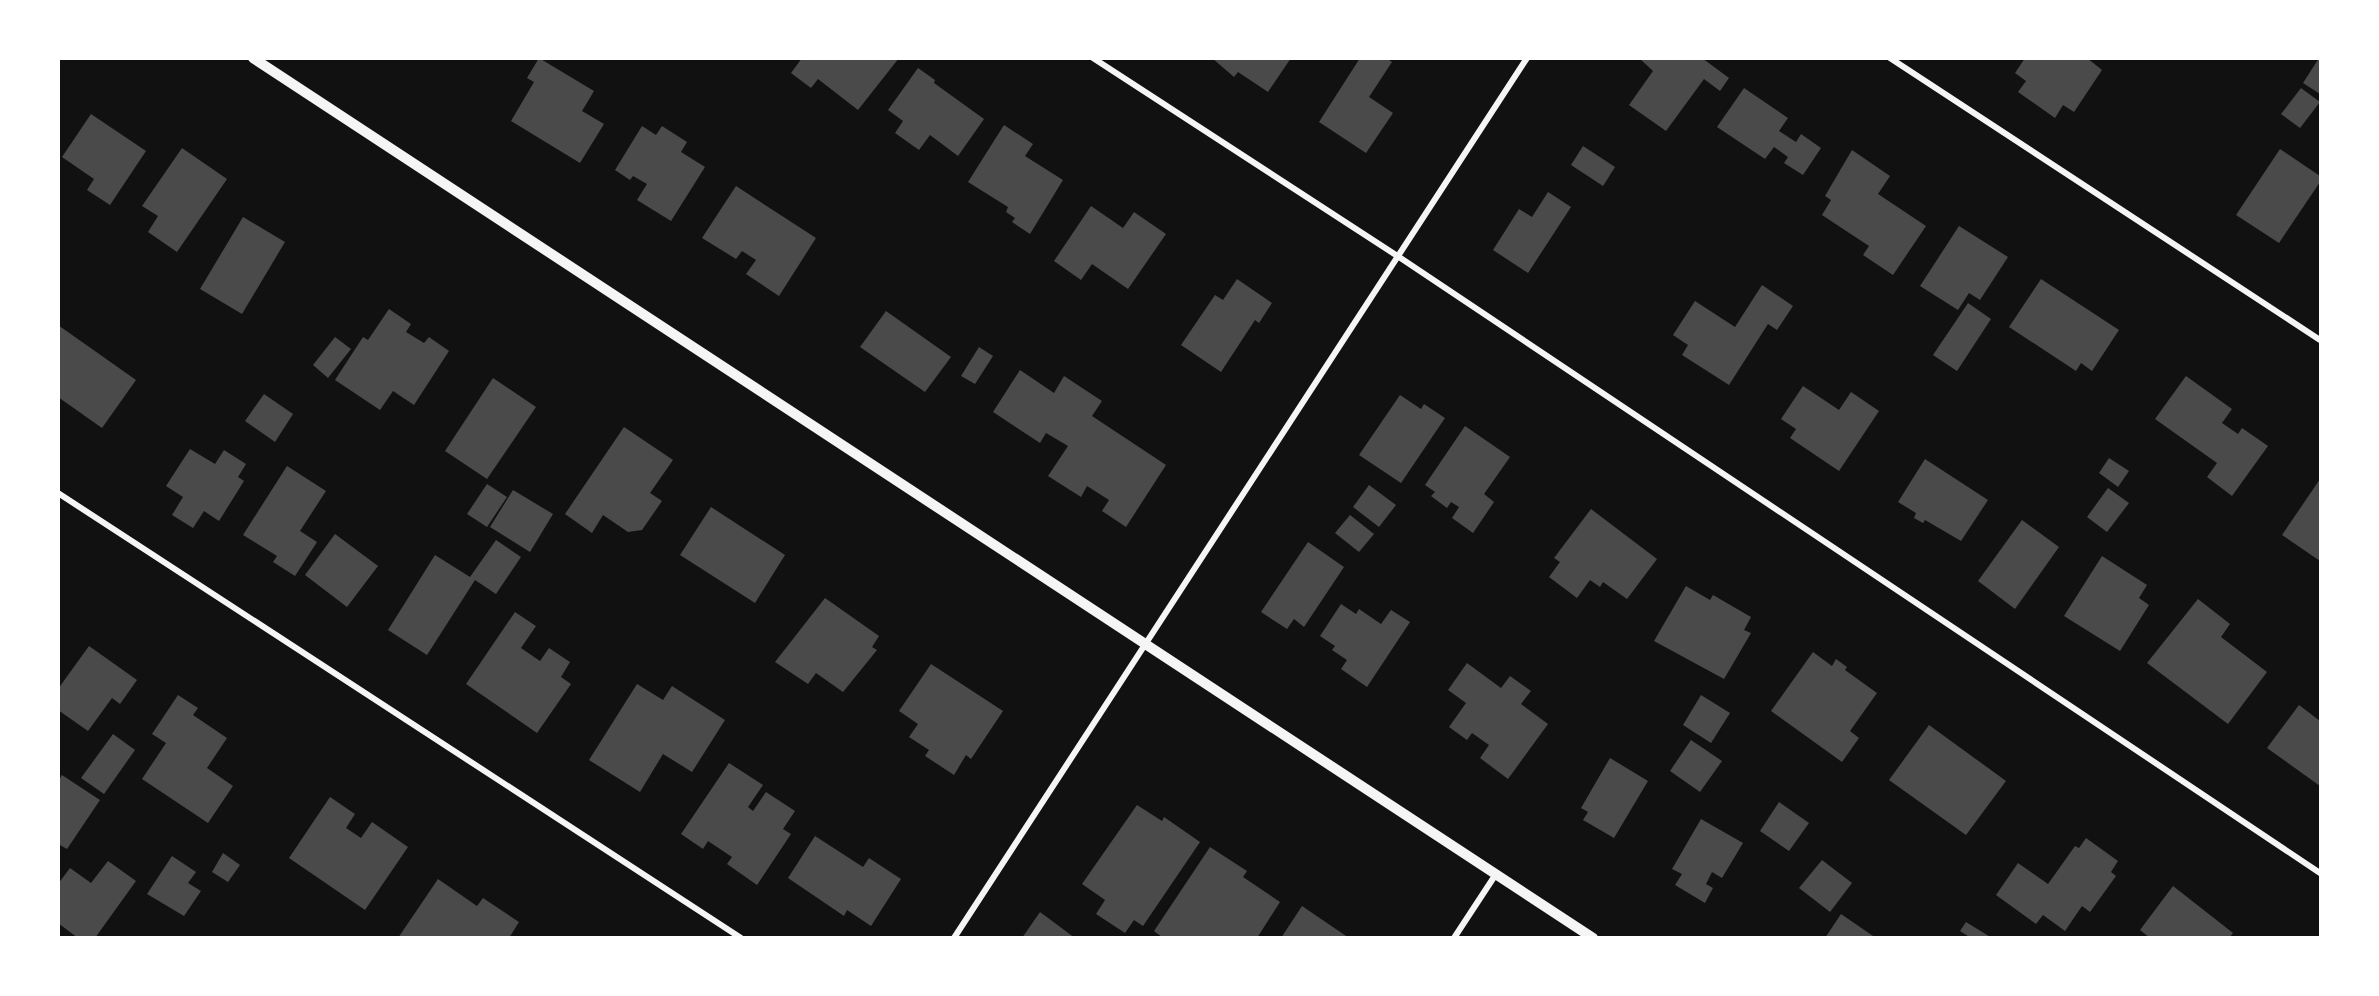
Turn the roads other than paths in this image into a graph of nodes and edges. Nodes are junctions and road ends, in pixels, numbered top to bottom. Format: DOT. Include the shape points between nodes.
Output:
graph roads {
  1 [pos="253,58"];
  2 [pos="1093,58"];
  3 [pos="1527,58"];
  4 [pos="1890,58"];
  5 [pos="1399,257"];
  6 [pos="2320,340"];
  7 [pos="58,493"];
  8 [pos="1145,644"];
  9 [pos="2320,873"];
  10 [pos="1496,874"];
  11 [pos="741,938"];
  12 [pos="954,938"];
  13 [pos="1454,938"];
  14 [pos="1593,938"];
  1 -- 8 [label="street"];
  2 -- 5 [label="street"];
  3 -- 5 [label="street"];
  4 -- 6 [label="street"];
  5 -- 8 [label="street"];
  5 -- 9 [label="street"];
  7 -- 11 [label="street"];
  8 -- 10 [label="street"];
  8 -- 12 [label="street"];
  10 -- 13 [label="street"];
  10 -- 14 [label="street"];
}
